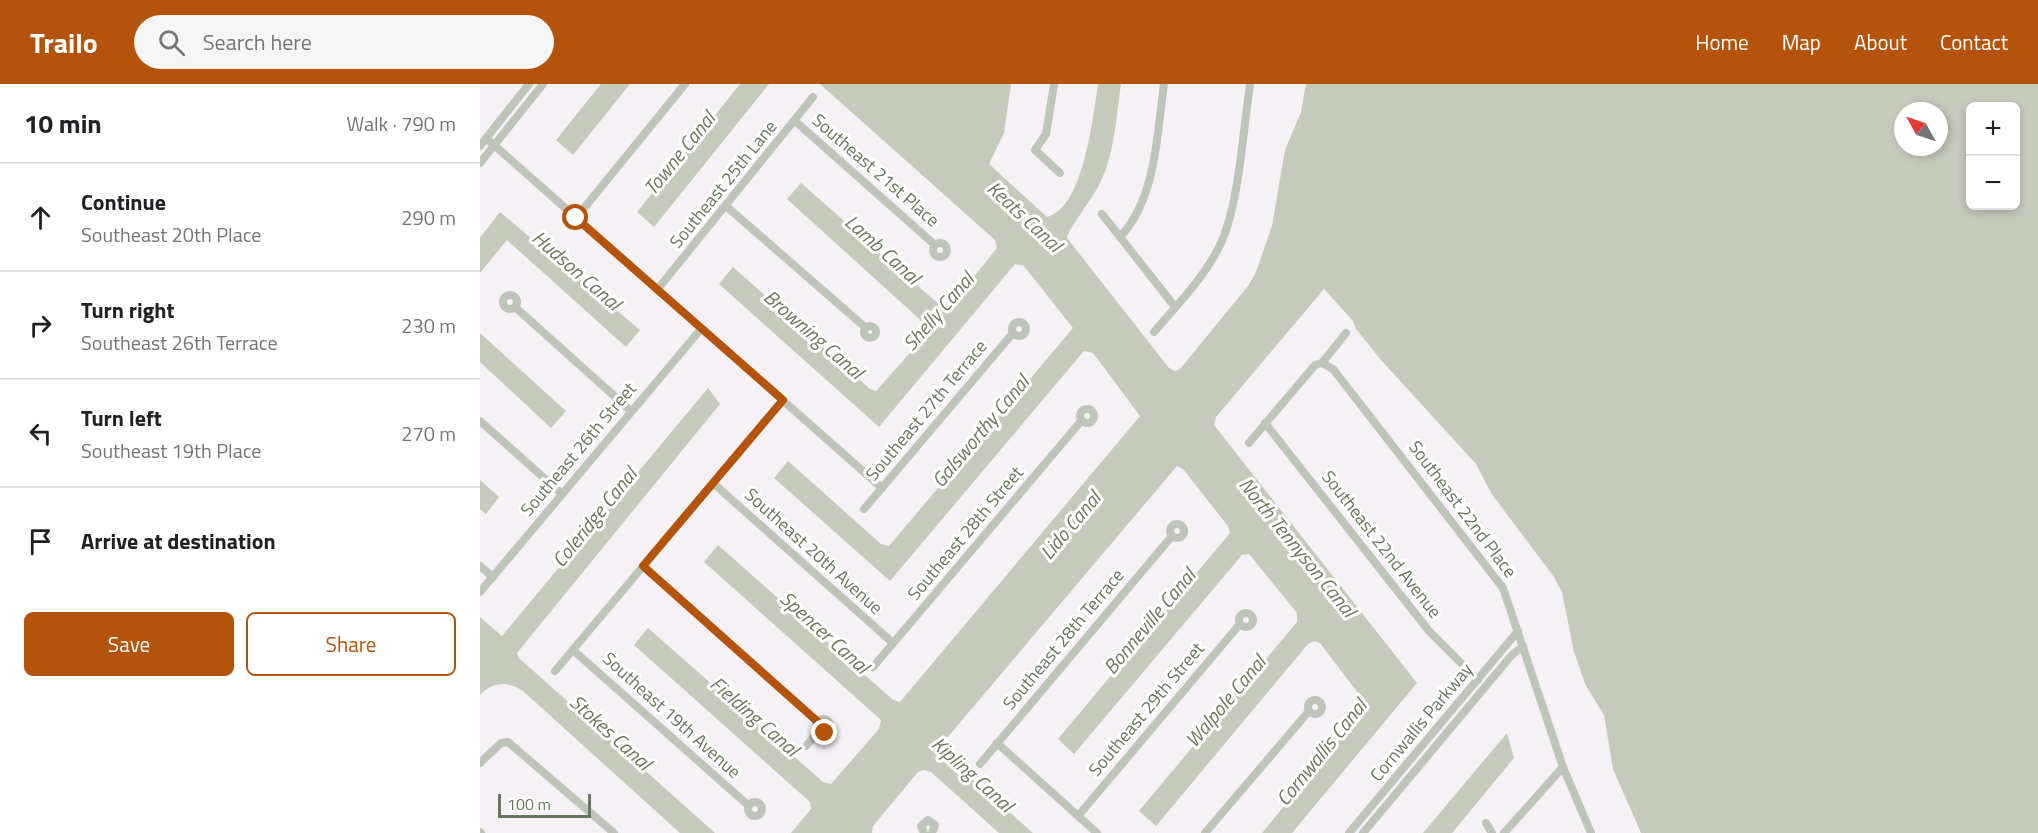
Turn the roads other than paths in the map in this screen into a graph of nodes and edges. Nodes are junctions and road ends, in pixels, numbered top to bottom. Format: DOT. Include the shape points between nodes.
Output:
graph roads {
  1 [pos="529,84"];
  2 [pos="543,84"];
  3 [pos="685,84"];
  4 [pos="1054,84"];
  5 [pos="1164,84"];
  6 [pos="1250,84"];
  7 [pos="813,97"];
  8 [pos="795,121"];
  9 [pos="483,142"];
  10 [pos="494,145"];
  11 [pos="480,163"];
  12 [pos="1060,173"];
  13 [pos="726,206"];
  14 [pos="1102,214"];
  15 [pos="576,218"];
  16 [pos="1120,237"];
  17 [pos="935,245"];
  18 [pos="657,290"];
  19 [pos="515,307"];
  20 [pos="1175,307"];
  21 [pos="866,328"];
  22 [pos="701,329"];
  23 [pos="1154,332"];
  24 [pos="1013,333"];
  25 [pos="1346,333"];
  26 [pos="1322,363"];
  27 [pos="783,400"];
  28 [pos="631,411"];
  29 [pos="1082,420"];
  30 [pos="480,421"];
  31 [pos="1265,423"];
  32 [pos="1249,443"];
  33 [pos="713,483"];
  34 [pos="882,488"];
  35 [pos="562,494"];
  36 [pos="864,510"];
  37 [pos="1172,536"];
  38 [pos="480,566"];
  39 [pos="643,566"];
  40 [pos="493,577"];
  41 [pos="480,592"];
  42 [pos="1240,624"];
  43 [pos="1518,632"];
  44 [pos="893,643"];
  45 [pos="1523,646"];
  46 [pos="573,650"];
  47 [pos="873,667"];
  48 [pos="555,671"];
  49 [pos="1478,680"];
  50 [pos="1309,711"];
  51 [pos="997,743"];
  52 [pos="806,746"];
  53 [pos="480,763"];
  54 [pos="980,764"];
  55 [pos="1563,767"];
  56 [pos="749,806"];
  57 [pos="1078,816"];
  58 [pos="1486,823"];
  59 [pos="1351,832"];
  60 [pos="614,833"];
  61 [pos="1097,833"];
  62 [pos="1205,833"];
  63 [pos="1364,833"];
  64 [pos="1492,833"];
  65 [pos="1504,833"];
  66 [pos="1591,833"];
  1 -- 9 [label="street"];
  2 -- 10 [label="street"];
  3 -- 15 [label="street"];
  4 -- 12 [label="street" via="1046,134 1035,150"];
  5 -- 16 [label="street" via="1146,196 1133,224"];
  6 -- 20 [label="street" via="1233,200 1224,234 1207,267"];
  7 -- 8 [label="street, Southeast 25th Lane"];
  8 -- 13 [label="street, Southeast 25th Lane"];
  8 -- 17 [label="street, Southeast 21st Place"];
  9 -- 10 [label="street"];
  10 -- 11 [label="street"];
  10 -- 15 [label="street"];
  13 -- 18 [label="street, Southeast 25th Lane"];
  13 -- 21 [label="street"];
  14 -- 16 [label="street"];
  15 -- 18 [label="street"];
  16 -- 20 [label="street"];
  18 -- 22 [label="street"];
  19 -- 28 [label="street"];
  20 -- 23 [label="street"];
  22 -- 27 [label="street"];
  22 -- 28 [label="street, Southeast 26th Street"];
  24 -- 34 [label="street, Southeast 27th Terrace"];
  25 -- 26 [label="street"];
  26 -- 31 [label="street" via="1315,365"];
  26 -- 43 [label="street, Southeast 22nd Place" via="1333,369 1495,576 1510,602"];
  27 -- 33 [label="street"];
  27 -- 34 [label="street"];
  28 -- 35 [label="street, Southeast 26th Street"];
  29 -- 44 [label="street, Southeast 28th Street"];
  30 -- 35 [label="street"];
  31 -- 32 [label="street"];
  31 -- 49 [label="street, Southeast 22nd Avenue" via="1434,637"];
  33 -- 39 [label="street"];
  33 -- 44 [label="street, Southeast 20th Avenue"];
  34 -- 36 [label="street, Southeast 27th Terrace"];
  35 -- 40 [label="street, Southeast 26th Street"];
  37 -- 51 [label="street, Southeast 28th Terrace"];
  38 -- 40 [label="street"];
  39 -- 46 [label="street"];
  39 -- 52 [label="street" via="819,727"];
  40 -- 41 [label="street, Southeast 26th Street"];
  42 -- 57 [label="street, Southeast 29th Street"];
  43 -- 45 [label="street, Southeast 22nd Place"];
  43 -- 49 [label="street, Cornwallis Parkway"];
  44 -- 47 [label="street, Southeast 28th Street"];
  45 -- 55 [label="street, Southeast 22nd Place"];
  45 -- 63 [label="street, Cornwallis Parkway"];
  46 -- 48 [label="street"];
  46 -- 56 [label="street, Southeast 19th Avenue"];
  49 -- 59 [label="street, Cornwallis Parkway"];
  50 -- 62 [label="street"];
  51 -- 54 [label="street, Southeast 28th Terrace"];
  51 -- 57 [label="street"];
  53 -- 60 [label="street" via="501,743 516,746"];
  55 -- 65 [label="street"];
  55 -- 66 [label="street, Southeast 22nd Place"];
  57 -- 61 [label="street"];
  58 -- 64 [label="street"];
}
